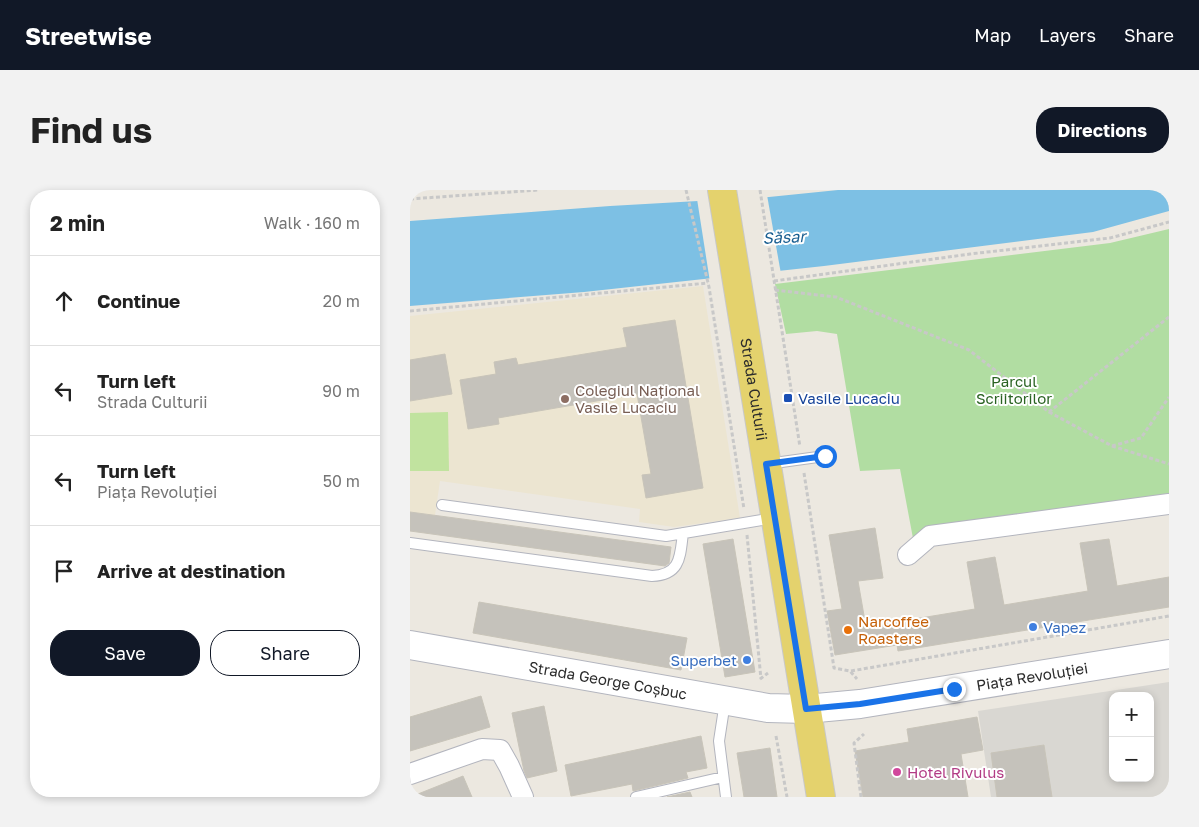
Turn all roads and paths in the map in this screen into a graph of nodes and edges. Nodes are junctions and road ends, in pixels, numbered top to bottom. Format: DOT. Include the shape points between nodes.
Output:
graph roads {
  1 [pos="539,190"];
  2 [pos="686,190"];
  3 [pos="722,190"];
  4 [pos="760,190"];
  5 [pos="410,199"];
  6 [pos="1169,222"];
  7 [pos="708,285"];
  8 [pos="775,290"];
  9 [pos="410,311"];
  10 [pos="1169,317"];
  11 [pos="1169,397"];
  12 [pos="1049,412"];
  13 [pos="1112,446"];
  14 [pos="825,456"];
  15 [pos="766,464"];
  16 [pos="1169,464"];
  17 [pos="1169,504"];
  18 [pos="442,505"];
  19 [pos="775,518"];
  20 [pos="746,523"];
  21 [pos="683,533"];
  22 [pos="410,543"];
  23 [pos="908,555"];
  24 [pos="1169,616"];
  25 [pos="410,645"];
  26 [pos="1169,654"];
  27 [pos="834,668"];
  28 [pos="850,671"];
  29 [pos="760,678"];
  30 [pos="856,679"];
  31 [pos="725,700"];
  32 [pos="806,709"];
  33 [pos="864,734"];
  34 [pos="776,736"];
  35 [pos="410,774"];
  36 [pos="723,777"];
  37 [pos="523,797"];
  38 [pos="636,797"];
  39 [pos="726,797"];
  40 [pos="787,797"];
  41 [pos="821,797"];
  42 [pos="861,797"];
  1 -- 5 [label="path"];
  2 -- 7 [label="path"];
  3 -- 15 [label="main road, Strada Culturii"];
  4 -- 6 [label="path" via="774,280 1110,238"];
  7 -- 9 [label="path"];
  7 -- 20 [label="path"];
  8 -- 12 [label="path" via="836,297 969,350"];
  10 -- 12 [label="path"];
  11 -- 13 [label="path" via="1141,438"];
  12 -- 13 [label="path"];
  13 -- 16 [label="path"];
  14 -- 15 [label="lane"];
  15 -- 19 [label="main road, Strada Culturii"];
  17 -- 23 [label="street" via="930,536"];
  18 -- 21 [label="lane" via="666,536"];
  19 -- 20 [label="lane"];
  19 -- 32 [label="main road, Strada Culturii"];
  20 -- 21 [label="lane"];
  20 -- 29 [label="path"];
  21 -- 22 [label="lane" via="676,567 661,576"];
  24 -- 28 [label="path"];
  25 -- 31 [label="main road, Strada George Coșbuc"];
  26 -- 32 [label="main road, Piața Revoluției" via="860,704"];
  27 -- 28 [label="path"];
  28 -- 30 [label="path"];
  31 -- 32 [label="main road, Strada George Coșbuc" via="768,708"];
  31 -- 36 [label="lane" via="719,741"];
  32 -- 41 [label="main road, Strada Culturii"];
  33 -- 42 [label="path" via="854,743"];
  34 -- 40 [label="path"];
  35 -- 37 [label="street" via="482,749 500,750"];
  36 -- 38 [label="lane"];
  36 -- 39 [label="lane"];
}
